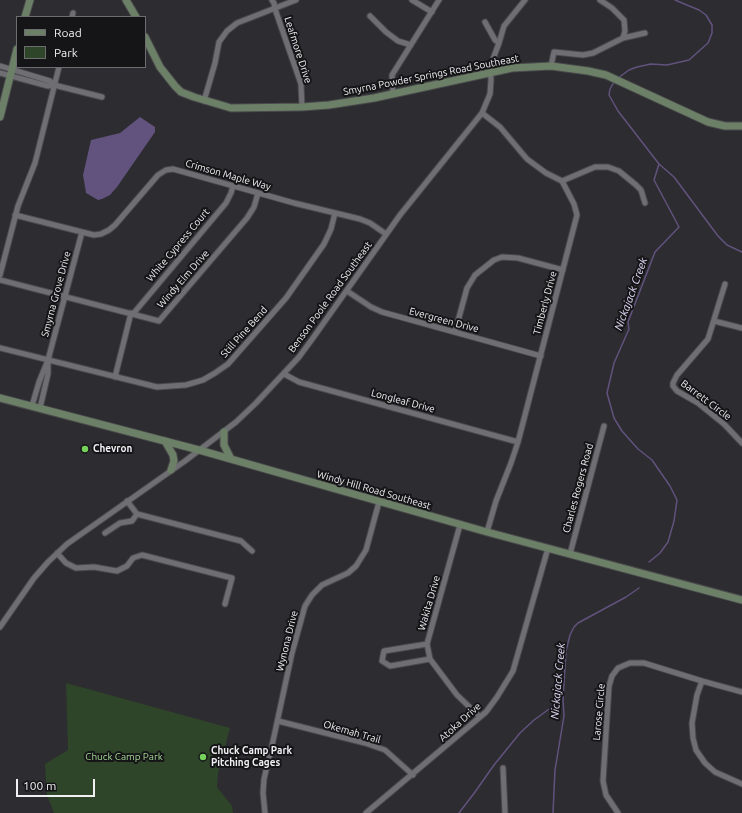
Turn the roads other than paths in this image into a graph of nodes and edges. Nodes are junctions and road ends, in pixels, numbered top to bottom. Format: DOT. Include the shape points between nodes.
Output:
graph roads {
  1 [pos="30,0"];
  2 [pos="126,0"];
  3 [pos="272,0"];
  4 [pos="296,0"];
  5 [pos="412,0"];
  6 [pos="439,0"];
  7 [pos="525,0"];
  8 [pos="600,0"];
  9 [pos="275,9"];
  10 [pos="432,12"];
  11 [pos="25,16"];
  12 [pos="135,16"];
  13 [pos="370,16"];
  14 [pos="485,22"];
  15 [pos="645,33"];
  16 [pos="623,38"];
  17 [pos="146,39"];
  18 [pos="499,43"];
  19 [pos="411,44"];
  20 [pos="16,53"];
  21 [pos="0,66"];
  22 [pos="551,66"];
  23 [pos="59,68"];
  24 [pos="0,73"];
  25 [pos="11,73"];
  26 [pos="490,73"];
  27 [pos="54,85"];
  28 [pos="393,94"];
  29 [pos="102,97"];
  30 [pos="204,101"];
  31 [pos="302,107"];
  32 [pos="482,113"];
  33 [pos="0,117"];
  34 [pos="742,126"];
  35 [pos="562,181"];
  36 [pos="233,186"];
  37 [pos="258,193"];
  38 [pos="645,202"];
  39 [pos="335,213"];
  40 [pos="15,215"];
  41 [pos="82,232"];
  42 [pos="386,234"];
  43 [pos="563,270"];
  44 [pos="0,275"];
  45 [pos="0,280"];
  46 [pos="725,284"];
  47 [pos="347,291"];
  48 [pos="65,296"];
  49 [pos="132,314"];
  50 [pos="714,321"];
  51 [pos="742,328"];
  52 [pos="455,332"];
  53 [pos="0,348"];
  54 [pos="541,356"];
  55 [pos="48,360"];
  56 [pos="284,374"];
  57 [pos="115,377"];
  58 [pos="0,398"];
  59 [pos="36,407"];
  60 [pos="604,426"];
  61 [pos="224,432"];
  62 [pos="165,441"];
  63 [pos="518,442"];
  64 [pos="742,443"];
  65 [pos="199,450"];
  66 [pos="231,459"];
  67 [pos="171,470"];
  68 [pos="127,501"];
  69 [pos="379,502"];
  70 [pos="137,514"];
  71 [pos="460,525"];
  72 [pos="487,532"];
  73 [pos="105,533"];
  74 [pos="548,548"];
  75 [pos="252,551"];
  76 [pos="57,553"];
  77 [pos="570,554"];
  78 [pos="742,600"];
  79 [pos="225,604"];
  80 [pos="0,627"];
  81 [pos="427,644"];
  82 [pos="430,659"];
  83 [pos="702,681"];
  84 [pos="742,692"];
  85 [pos="480,717"];
  86 [pos="278,721"];
  87 [pos="503,768"];
  88 [pos="413,775"];
  89 [pos="742,784"];
  90 [pos="265,813"];
  91 [pos="366,813"];
  92 [pos="505,813"];
  93 [pos="618,813"];
  1 -- 11 [label="main road"];
  2 -- 12 [label="main road"];
  3 -- 9 [label="street, Leafmore Drive"];
  4 -- 9 [label="street"];
  5 -- 10 [label="street"];
  6 -- 10 [label="street"];
  7 -- 18 [label="street, Benson Poole Road Southeast" via="504,26"];
  8 -- 16 [label="street" via="624,20 626,31"];
  9 -- 30 [label="street" via="238,23 218,42"];
  9 -- 31 [label="street, Leafmore Drive" via="301,84"];
  10 -- 19 [label="street"];
  13 -- 19 [label="street" via="398,41"];
  14 -- 18 [label="street"];
  15 -- 16 [label="street"];
  16 -- 22 [label="street" via="593,53 583,55 554,52"];
  17 -- 30 [label="main road, Smyrna Powder Springs Road Southeast" via="171,83 181,92"];
  18 -- 26 [label="street, Benson Poole Road Southeast"];
  19 -- 28 [label="street" via="392,75"];
  20 -- 25 [label="main road"];
  21 -- 25 [label="street"];
  22 -- 26 [label="main road, Smyrna Powder Springs Road Southeast" via="523,67"];
  22 -- 34 [label="main road, Smyrna Powder Springs Road Southeast" via="606,76 708,122"];
  23 -- 27 [label="street"];
  24 -- 25 [label="street"];
  25 -- 27 [label="street" via="34,80 50,81"];
  25 -- 33 [label="main road"];
  26 -- 28 [label="main road, Smyrna Powder Springs Road Southeast"];
  26 -- 32 [label="street, Benson Poole Road Southeast" via="490,94"];
  27 -- 29 [label="street"];
  27 -- 40 [label="street" via="35,163"];
  28 -- 31 [label="main road, Smyrna Powder Springs Road Southeast" via="340,104"];
  30 -- 31 [label="main road, Smyrna Powder Springs Road Southeast" via="237,108"];
  32 -- 35 [label="street" via="500,127 527,159"];
  32 -- 42 [label="street, Benson Poole Road Southeast"];
  35 -- 38 [label="street" via="595,167 608,167 619,171 636,185 641,190"];
  35 -- 43 [label="street, Timberly Drive" via="577,215"];
  36 -- 37 [label="street, Crimson Maple Way"];
  36 -- 41 [label="street, Crimson Maple Way" via="178,169 166,170 156,177 115,225 98,235"];
  36 -- 49 [label="street, White Cypress Court" via="226,203"];
  37 -- 39 [label="street, Crimson Maple Way"];
  37 -- 49 [label="street, Windy Elm Drive" via="247,218 159,321"];
  39 -- 42 [label="street, Crimson Maple Way" via="365,221"];
  39 -- 57 [label="street, Still Pine Bend" via="324,244 286,298 224,368 203,380 177,387 157,387"];
  40 -- 41 [label="street, Crimson Maple Way"];
  40 -- 44 [label="street"];
  41 -- 48 [label="street, Smyrna Grove Drive"];
  42 -- 47 [label="street, Benson Poole Road Southeast"];
  43 -- 52 [label="street" via="518,258 502,257 494,260 475,275 469,284"];
  43 -- 54 [label="street, Timberly Drive"];
  45 -- 48 [label="street, Windy Elm Drive"];
  46 -- 50 [label="street, Barrett Circle"];
  47 -- 52 [label="street, Evergreen Drive" via="382,312"];
  47 -- 56 [label="street, Benson Poole Road Southeast"];
  48 -- 49 [label="street, Windy Elm Drive"];
  48 -- 55 [label="street, Smyrna Grove Drive"];
  49 -- 57 [label="street"];
  50 -- 51 [label="street"];
  50 -- 64 [label="street, Barrett Circle" via="706,342 677,375 673,386 714,415"];
  52 -- 54 [label="street, Evergreen Drive"];
  53 -- 55 [label="street, Still Pine Bend"];
  54 -- 63 [label="street, Timberly Drive"];
  55 -- 57 [label="street, Still Pine Bend"];
  55 -- 59 [label="street, Smyrna Grove Drive" via="48,374"];
  56 -- 61 [label="street, Benson Poole Road Southeast"];
  56 -- 63 [label="street, Longleaf Drive" via="306,384"];
  58 -- 59 [label="main road, Windy Hill Road Southeast"];
  59 -- 62 [label="main road, Windy Hill Road Southeast"];
  60 -- 77 [label="street, Charles Rogers Road"];
  61 -- 65 [label="street, Benson Poole Road Southeast"];
  61 -- 66 [label="main road" via="224,445"];
  62 -- 65 [label="main road, Windy Hill Road Southeast"];
  62 -- 67 [label="main road" via="173,455"];
  63 -- 72 [label="street, Timberly Drive"];
  65 -- 66 [label="main road, Windy Hill Road Southeast"];
  65 -- 67 [label="street, Benson Poole Road Southeast"];
  66 -- 69 [label="main road, Windy Hill Road Southeast"];
  67 -- 68 [label="street, Benson Poole Road Southeast"];
  68 -- 70 [label="street"];
  68 -- 76 [label="street, Benson Poole Road Southeast"];
  69 -- 71 [label="main road, Windy Hill Road Southeast"];
  69 -- 86 [label="street, Wynona Drive" via="366,550 356,566 348,573 322,585 305,606"];
  70 -- 73 [label="street" via="132,521 120,523"];
  70 -- 75 [label="street" via="240,541"];
  71 -- 72 [label="main road, Windy Hill Road Southeast"];
  71 -- 81 [label="street, Wakita Drive"];
  72 -- 74 [label="main road, Windy Hill Road Southeast"];
  74 -- 77 [label="main road, Windy Hill Road Southeast"];
  74 -- 85 [label="street, Atoka Drive" via="514,671"];
  76 -- 79 [label="street" via="66,563 76,568 94,567 117,571 127,566 133,558 142,555 232,578"];
  76 -- 80 [label="street, Benson Poole Road Southeast" via="34,578"];
  77 -- 78 [label="main road, Windy Hill Road Southeast"];
  81 -- 82 [label="street, Wakita Drive"];
  81 -- 82 [label="street" via="384,651 382,661 390,666"];
  82 -- 85 [label="street, Wakita Drive" via="457,695"];
  83 -- 84 [label="street, Larose Circle"];
  83 -- 89 [label="street" via="692,723 696,750 715,772"];
  83 -- 93 [label="street, Larose Circle" via="644,663 630,663 618,668 612,676 609,686 603,781 606,794"];
  85 -- 88 [label="street, Atoka Drive"];
  86 -- 88 [label="street, Okemah Trail" via="385,750"];
  86 -- 90 [label="street, Wynona Drive" via="264,779"];
  87 -- 92 [label="street"];
  88 -- 91 [label="street, Atoka Drive"];
}
